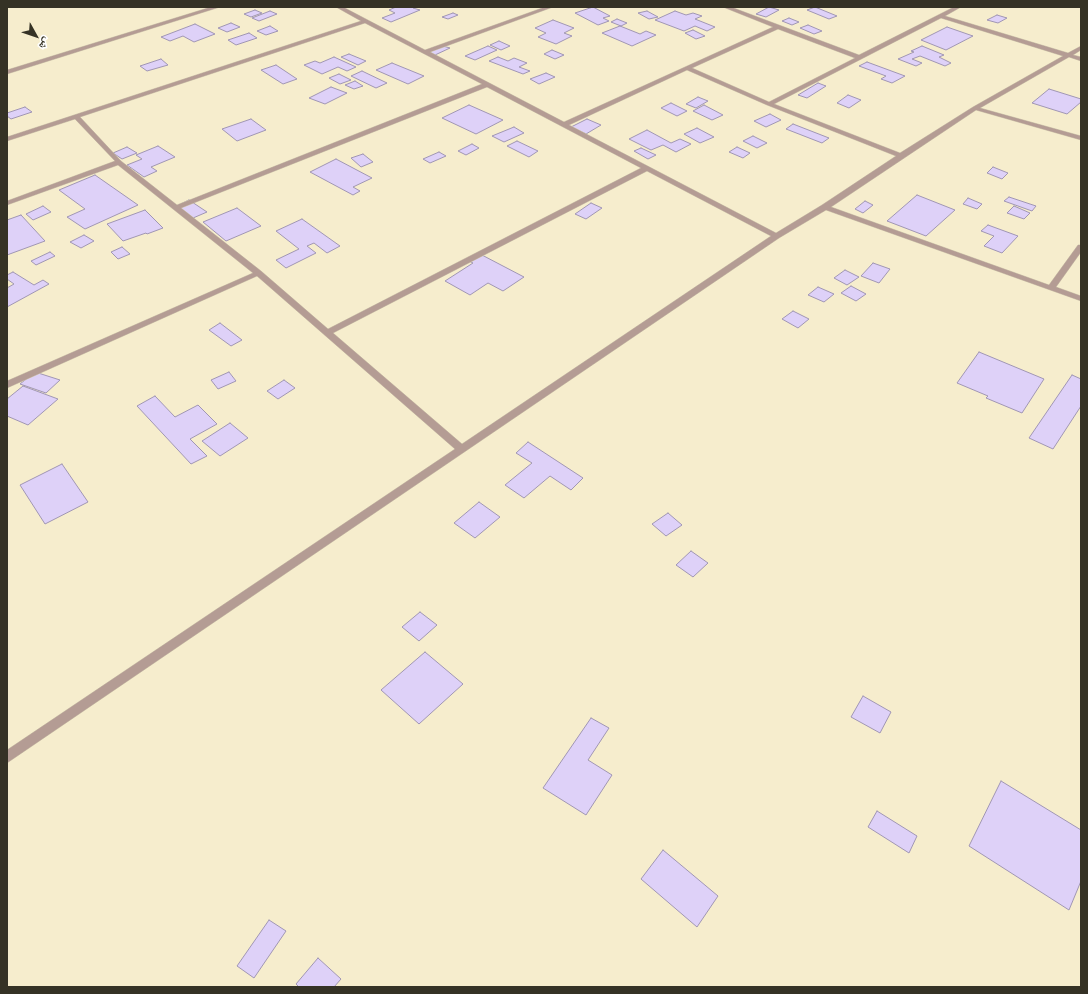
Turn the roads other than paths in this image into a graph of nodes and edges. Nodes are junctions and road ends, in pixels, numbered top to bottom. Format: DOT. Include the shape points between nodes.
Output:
graph roads {
  1 [pos="217,7"];
  2 [pos="339,7"];
  3 [pos="550,7"];
  4 [pos="726,7"];
  5 [pos="958,7"];
  6 [pos="940,16"];
  7 [pos="366,21"];
  8 [pos="778,27"];
  9 [pos="1081,48"];
  10 [pos="425,52"];
  11 [pos="1066,56"];
  12 [pos="861,58"];
  13 [pos="1081,59"];
  14 [pos="687,68"];
  15 [pos="7,72"];
  16 [pos="486,85"];
  17 [pos="769,104"];
  18 [pos="976,108"];
  19 [pos="76,116"];
  20 [pos="563,124"];
  21 [pos="1081,138"];
  22 [pos="7,139"];
  23 [pos="900,156"];
  24 [pos="119,162"];
  25 [pos="647,168"];
  26 [pos="7,203"];
  27 [pos="176,207"];
  28 [pos="825,207"];
  29 [pos="776,236"];
  30 [pos="1081,247"];
  31 [pos="258,273"];
  32 [pos="1050,288"];
  33 [pos="1081,299"];
  34 [pos="328,332"];
  35 [pos="7,385"];
  36 [pos="461,449"];
  37 [pos="7,757"];
  1 -- 15 [label="street"];
  2 -- 7 [label="street"];
  3 -- 10 [label="street"];
  4 -- 8 [label="street"];
  5 -- 6 [label="street"];
  6 -- 11 [label="street"];
  6 -- 12 [label="street"];
  7 -- 10 [label="street"];
  7 -- 19 [label="street"];
  8 -- 12 [label="street"];
  8 -- 14 [label="street"];
  9 -- 11 [label="street"];
  10 -- 16 [label="street"];
  11 -- 13 [label="street"];
  11 -- 18 [label="street"];
  12 -- 17 [label="street"];
  14 -- 17 [label="street"];
  14 -- 20 [label="street"];
  16 -- 20 [label="street"];
  16 -- 27 [label="street"];
  17 -- 23 [label="street"];
  18 -- 21 [label="street"];
  18 -- 23 [label="street"];
  19 -- 22 [label="street"];
  19 -- 24 [label="street"];
  20 -- 25 [label="street"];
  23 -- 28 [label="street"];
  24 -- 26 [label="street"];
  24 -- 27 [label="street"];
  25 -- 29 [label="street"];
  25 -- 34 [label="street"];
  27 -- 31 [label="street"];
  28 -- 29 [label="street"];
  28 -- 32 [label="street"];
  29 -- 36 [label="street"];
  30 -- 32 [label="street"];
  31 -- 34 [label="street"];
  31 -- 35 [label="street"];
  32 -- 33 [label="street"];
  34 -- 36 [label="street"];
  36 -- 37 [label="street"];
}
